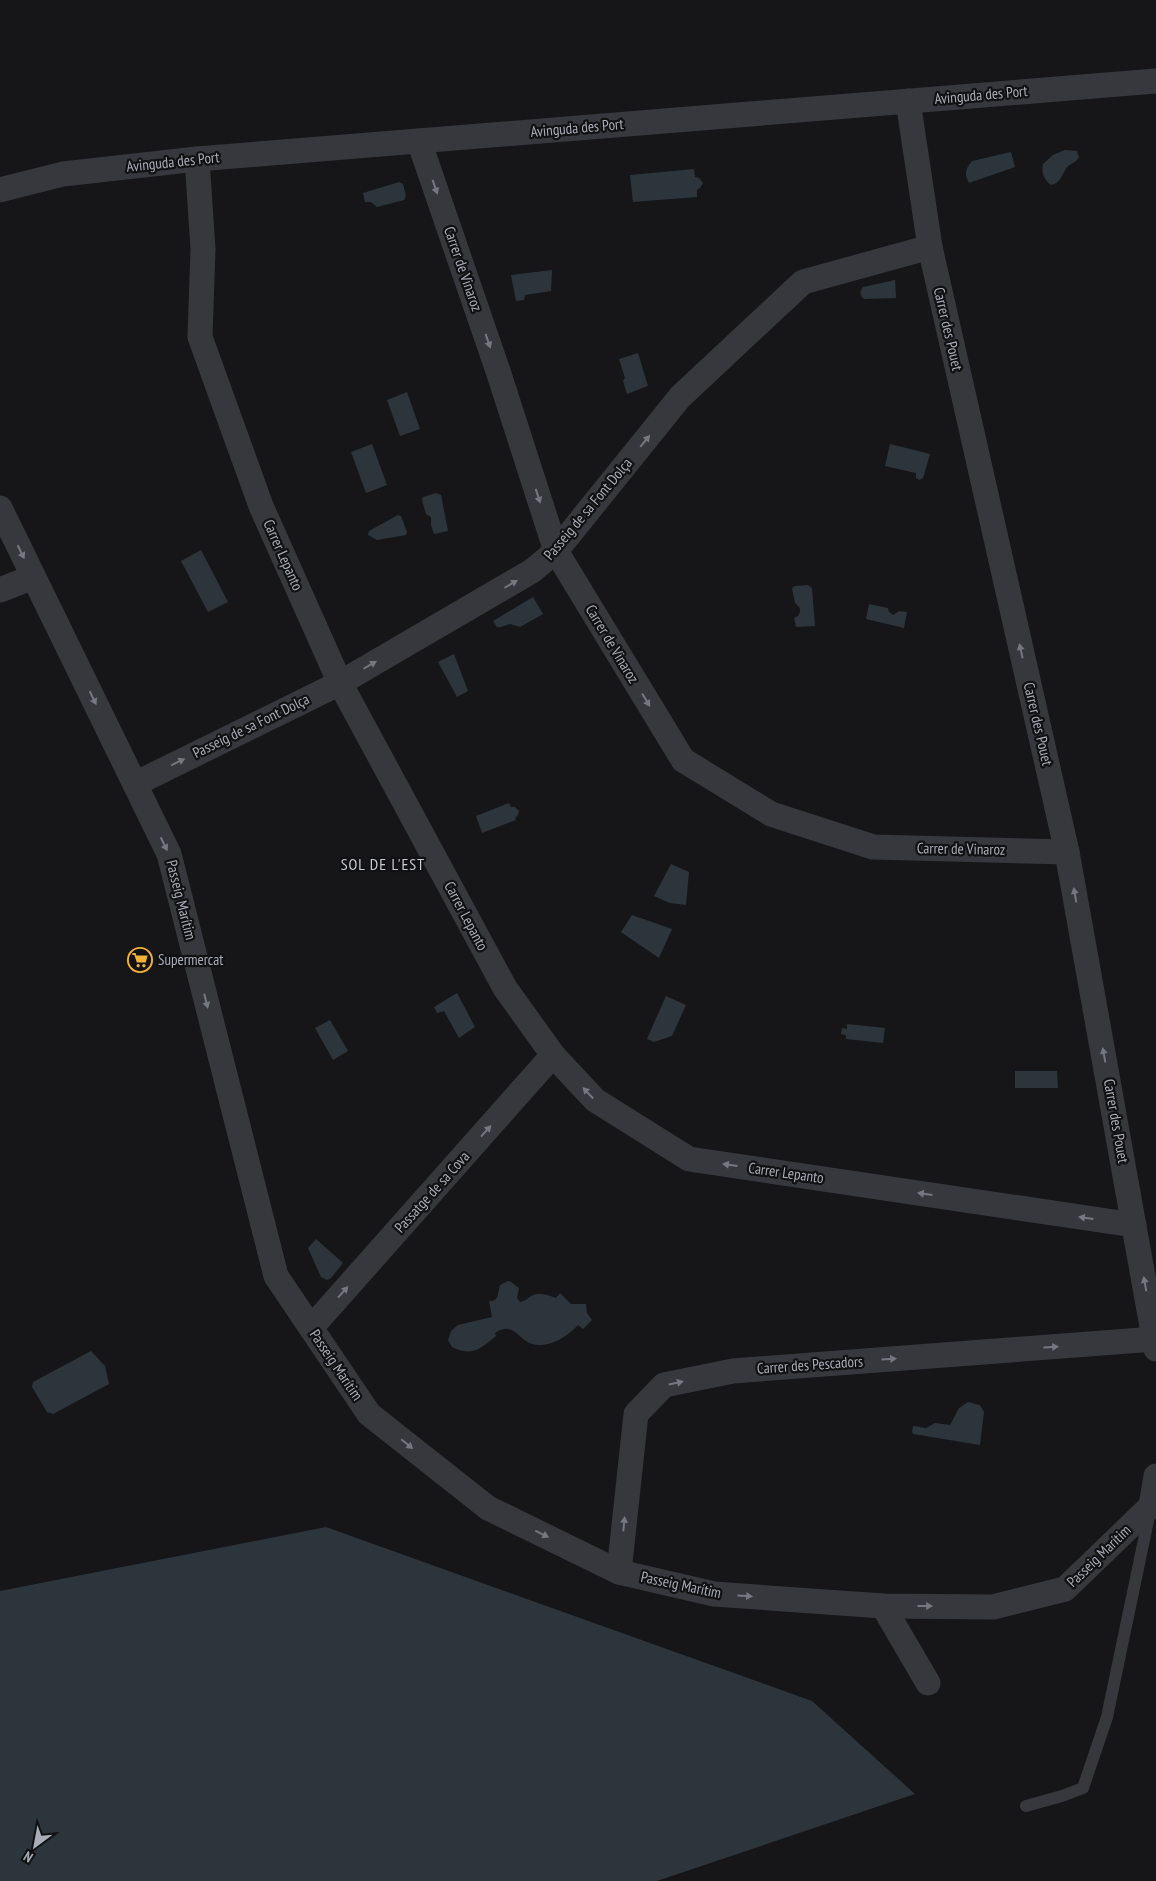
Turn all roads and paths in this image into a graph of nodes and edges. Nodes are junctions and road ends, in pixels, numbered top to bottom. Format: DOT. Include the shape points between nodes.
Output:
graph roads {
  1 [pos="1156,81"];
  2 [pos="908,101"];
  3 [pos="419,141"];
  4 [pos="197,159"];
  5 [pos="0,190"];
  6 [pos="930,247"];
  7 [pos="0,508"];
  8 [pos="556,551"];
  9 [pos="33,576"];
  10 [pos="0,590"];
  11 [pos="340,683"];
  12 [pos="135,784"];
  13 [pos="1067,852"];
  14 [pos="553,1055"];
  15 [pos="1134,1225"];
  16 [pos="311,1328"];
  17 [pos="1156,1344"];
  18 [pos="1156,1476"];
  19 [pos="1151,1506"];
  20 [pos="619,1572"];
  21 [pos="883,1606"];
  22 [pos="928,1682"];
  23 [pos="1026,1806"];
  1 -- 2 [label="street, Avinguda des Port"];
  2 -- 3 [label="street, Avinguda des Port"];
  2 -- 6 [label="street, Carrer des Pouet"];
  3 -- 4 [label="street, Avinguda des Port"];
  3 -- 8 [label="street, Carrer de Vinaroz, one-way"];
  4 -- 5 [label="street, Avinguda des Port" via="63,174"];
  4 -- 11 [label="street, Carrer Lepanto" via="203,249 200,337 261,506"];
  8 -- 6 [label="street, Passeig de sa Font Dolça, one-way" via="680,397 803,282"];
  13 -- 6 [label="street, Carrer des Pouet, one-way"];
  7 -- 9 [label="street, Passeig Marítim, one-way"];
  11 -- 8 [label="street, Passeig de sa Font Dolça, one-way" via="532,572"];
  8 -- 13 [label="street, Carrer de Vinaroz, one-way" via="683,760 770,814 873,847"];
  9 -- 10 [label="street"];
  9 -- 12 [label="street, Passeig Marítim, one-way"];
  12 -- 11 [label="street, Passeig de sa Font Dolça, one-way"];
  11 -- 14 [label="street, Carrer Lepanto" via="505,988"];
  12 -- 16 [label="street, Passeig Marítim, one-way" via="169,854 276,1276"];
  15 -- 13 [label="street, Carrer des Pouet, one-way"];
  15 -- 14 [label="street, Carrer Lepanto, one-way" via="689,1158 595,1100"];
  16 -- 14 [label="street, Passatge de sa Cova, one-way"];
  17 -- 15 [label="street, Carrer des Pouet, one-way"];
  16 -- 20 [label="street, Passeig Marítim, one-way" via="369,1414 488,1508"];
  20 -- 17 [label="street, Carrer des Pescadors, one-way" via="636,1414 664,1385 733,1371"];
  18 -- 19 [label="street"];
  21 -- 19 [label="street, Passeig Marítim, one-way" via="993,1607 1065,1589"];
  19 -- 23 [label="lane" via="1107,1717 1082,1788"];
  20 -- 21 [label="street, Passeig Marítim, one-way" via="714,1594"];
  21 -- 22 [label="street"];
}
